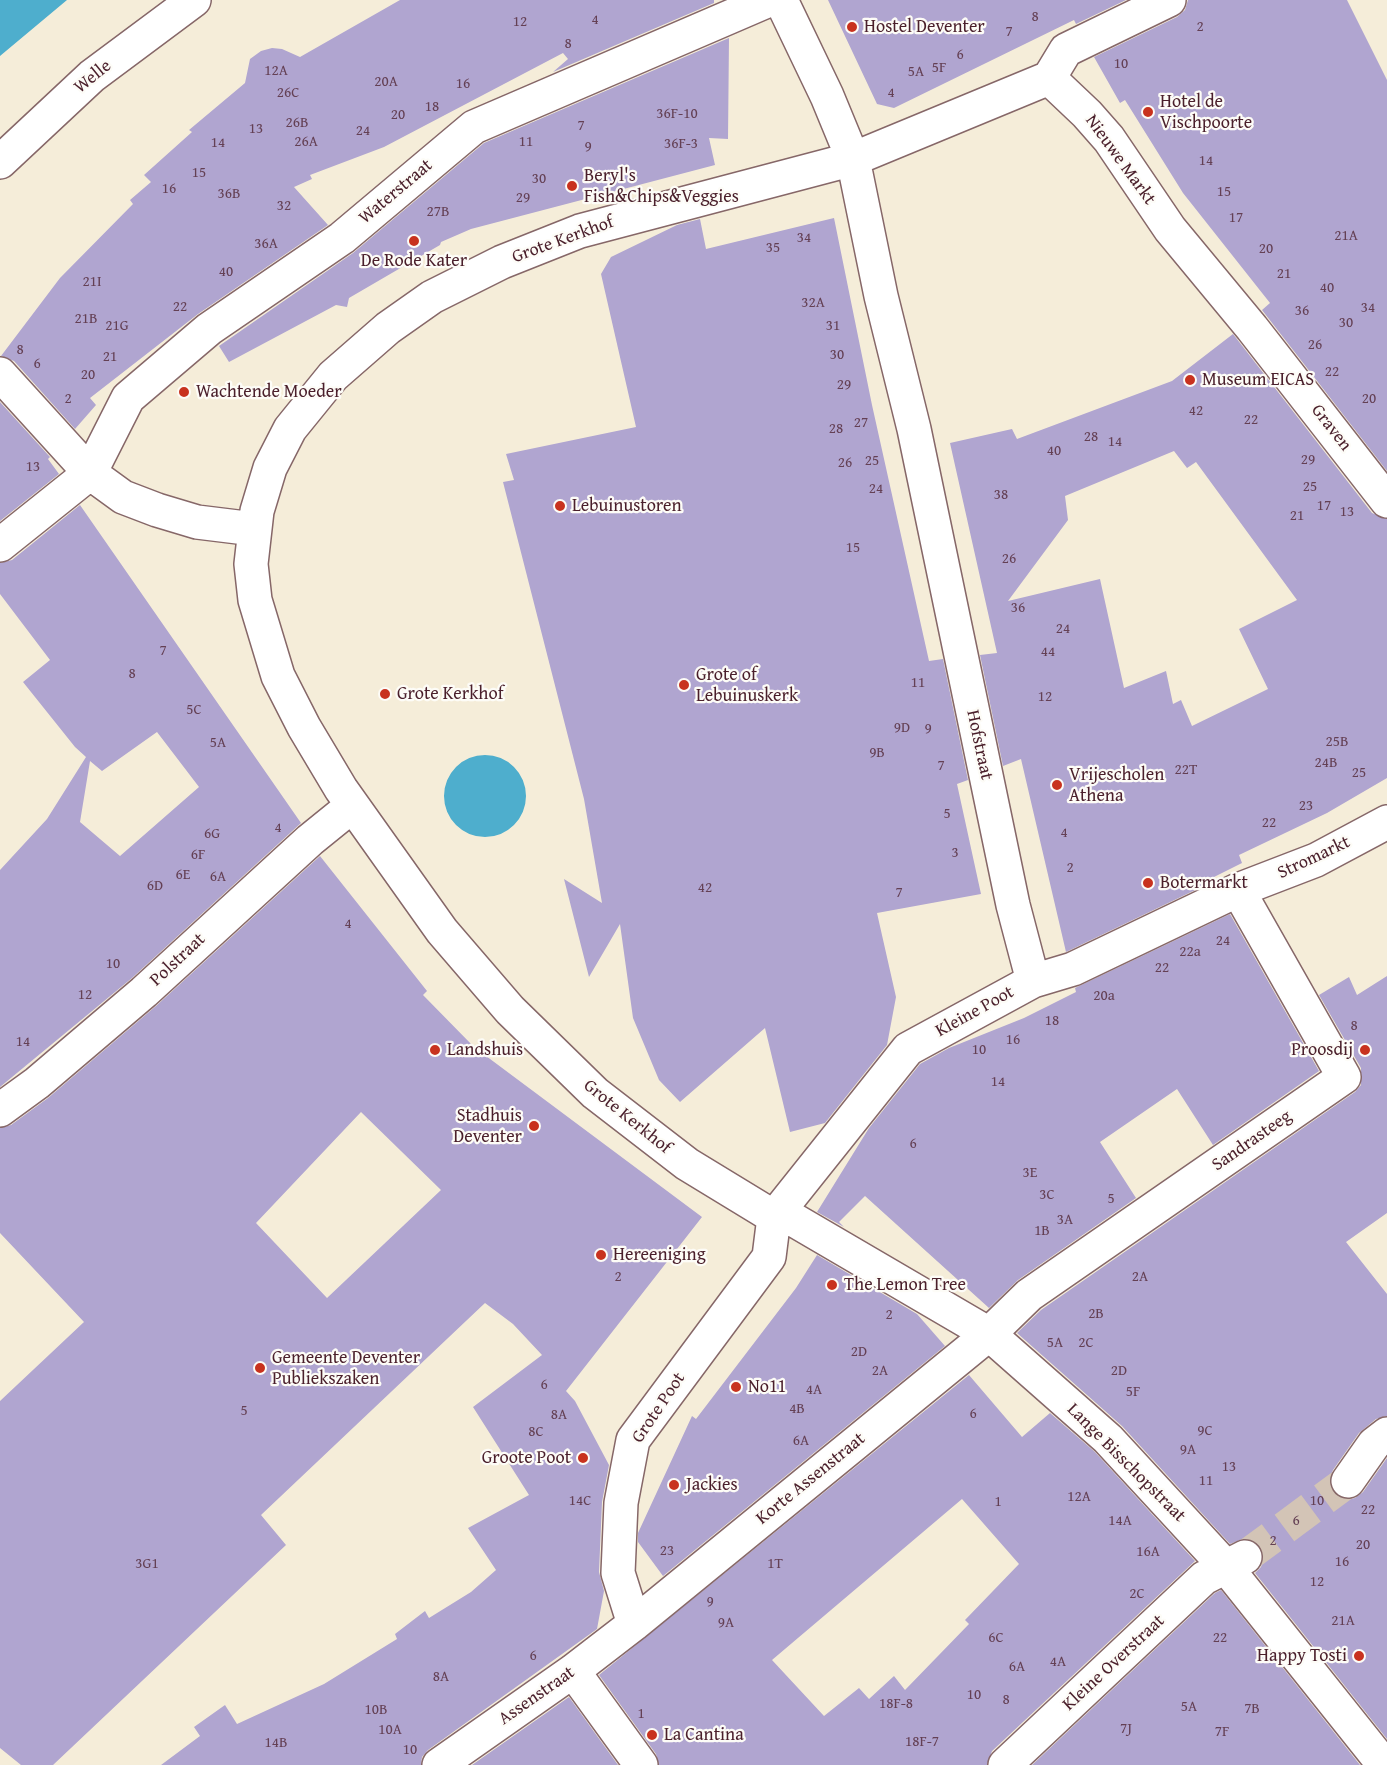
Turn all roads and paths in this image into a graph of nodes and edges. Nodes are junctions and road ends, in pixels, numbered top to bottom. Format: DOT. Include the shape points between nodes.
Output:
graph roads {
  1 [pos="194,0"];
  2 [pos="769,0"];
  3 [pos="781,0"];
  4 [pos="1169,0"];
  5 [pos="1049,78"];
  6 [pos="853,159"];
  7 [pos="0,162"];
  8 [pos="1252,328"];
  9 [pos="0,374"];
  10 [pos="90,473"];
  11 [pos="1387,501"];
  12 [pos="254,529"];
  13 [pos="0,545"];
  14 [pos="352,806"];
  15 [pos="1387,822"];
  16 [pos="1238,890"];
  17 [pos="1033,981"];
  18 [pos="0,1110"];
  19 [pos="774,1217"];
  20 [pos="989,1334"];
  21 [pos="1387,1434"];
  22 [pos="1348,1481"];
  23 [pos="1235,1562"];
  24 [pos="634,1624"];
  25 [pos="573,1671"];
  26 [pos="439,1765"];
  27 [pos="641,1765"];
  28 [pos="1005,1765"];
  29 [pos="1384,1765"];
  1 -- 7 [label="street, Welle" via="92,76"];
  2 -- 10 [label="street, Waterstraat" via="474,127 342,238 209,329 128,398"];
  3 -- 6 [label="street"];
  4 -- 5 [label="street" via="1066,50"];
  5 -- 6 [label="street"];
  5 -- 8 [label="street, Nieuwe Markt" via="1109,139 1170,230"];
  6 -- 12 [label="street, Grote Kerkhof" via="580,231 502,262 432,297 388,328 333,376 304,408 270,468"];
  6 -- 17 [label="street, Hofstraat" via="914,429 1013,905"];
  8 -- 11 [label="street, Graven"];
  9 -- 10 [label="street"];
  10 -- 12 [label="street" via="123,497 157,510 198,522"];
  10 -- 13 [label="street"];
  12 -- 14 [label="street, Grote Kerkhof" via="254,591 268,648 292,707"];
  14 -- 18 [label="street, Polstraat" via="144,992"];
  14 -- 19 [label="street, Grote Kerkhof" via="455,947 574,1074 663,1148"];
  15 -- 16 [label="street, Stromarkt" via="1316,860"];
  16 -- 17 [label="street, Kleine Poot" via="1073,969"];
  16 -- 20 [label="street, Sandrasteeg" via="1344,1077 1029,1295"];
  17 -- 19 [label="street, Kleine Poot" via="908,1049"];
  19 -- 20 [label="street, Lange Bisschopstraat" via="794,1220"];
  19 -- 24 [label="street, Grote Poot" via="770,1257 633,1440 621,1503 618,1573"];
  20 -- 23 [label="street, Lange Bisschopstraat" via="1108,1440"];
  20 -- 24 [label="street, Korte Assenstraat"];
  21 -- 22 [label="street" via="1374,1444"];
  23 -- 28 [label="street, Kleine Overstraat" via="1204,1578"];
  23 -- 29 [label="street, Lange Bisschopstraat"];
  24 -- 25 [label="street, Assenstraat"];
  25 -- 26 [label="street, Assenstraat"];
  25 -- 27 [label="street"];
}
